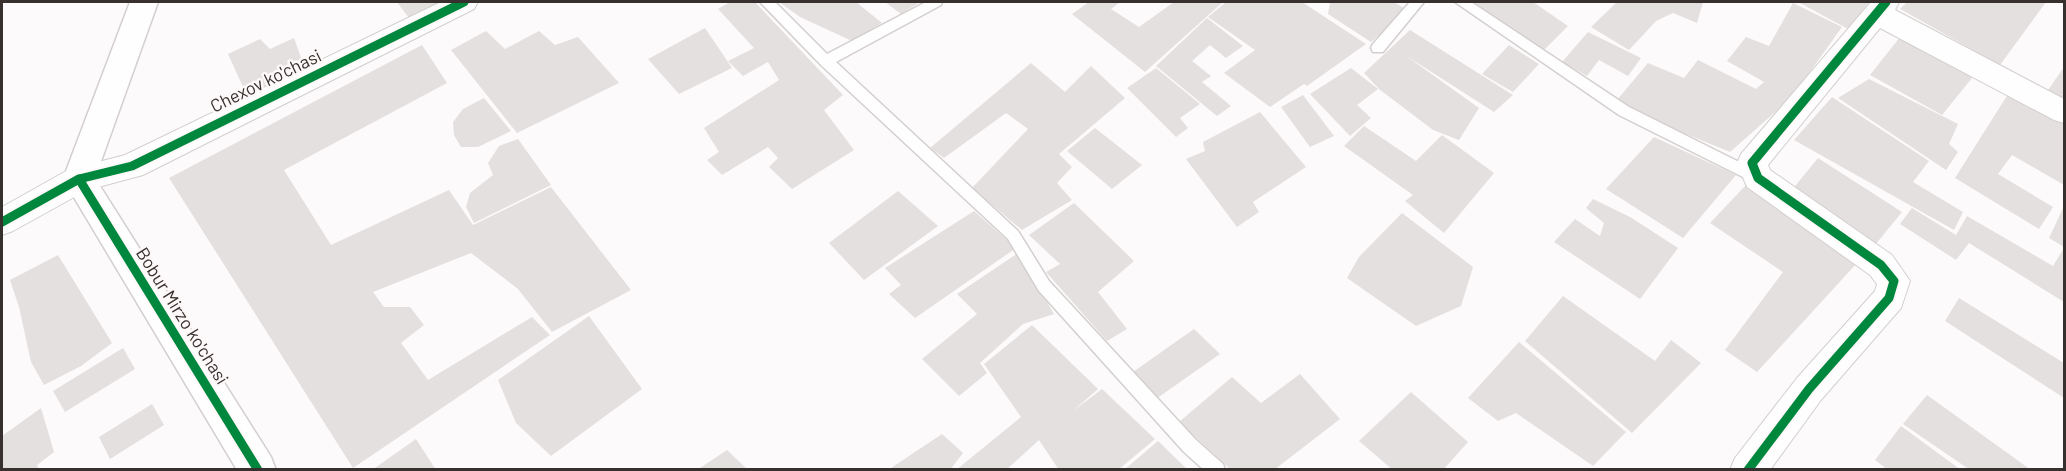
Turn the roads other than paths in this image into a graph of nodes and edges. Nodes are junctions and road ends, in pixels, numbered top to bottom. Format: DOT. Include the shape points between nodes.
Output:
graph roads {
  1 [pos="144,2"];
  2 [pos="464,2"];
  3 [pos="767,2"];
  4 [pos="936,2"];
  5 [pos="1416,2"];
  6 [pos="1462,2"];
  7 [pos="1881,7"];
  8 [pos="1378,48"];
  9 [pos="826,61"];
  10 [pos="2064,112"];
  11 [pos="1758,178"];
  12 [pos="79,179"];
  13 [pos="2,222"];
  14 [pos="258,470"];
  15 [pos="1217,470"];
  16 [pos="1748,470"];
  1 -- 12 [label="street"];
  2 -- 12 [label="street, Chexov ko'chasi" via="132,166"];
  3 -- 9 [label="lane"];
  4 -- 9 [label="lane"];
  5 -- 8 [label="lane"];
  6 -- 11 [label="lane" via="1624,111"];
  7 -- 10 [label="street"];
  7 -- 11 [label="street" via="1752,163"];
  9 -- 15 [label="lane" via="1013,235 1044,286 1190,446"];
  11 -- 16 [label="street" via="1881,265 1894,281 1889,298 1809,389"];
  12 -- 13 [label="street, Chexov ko'chasi"];
  12 -- 14 [label="street, Bobur Mirzo ko'chasi"];
}
